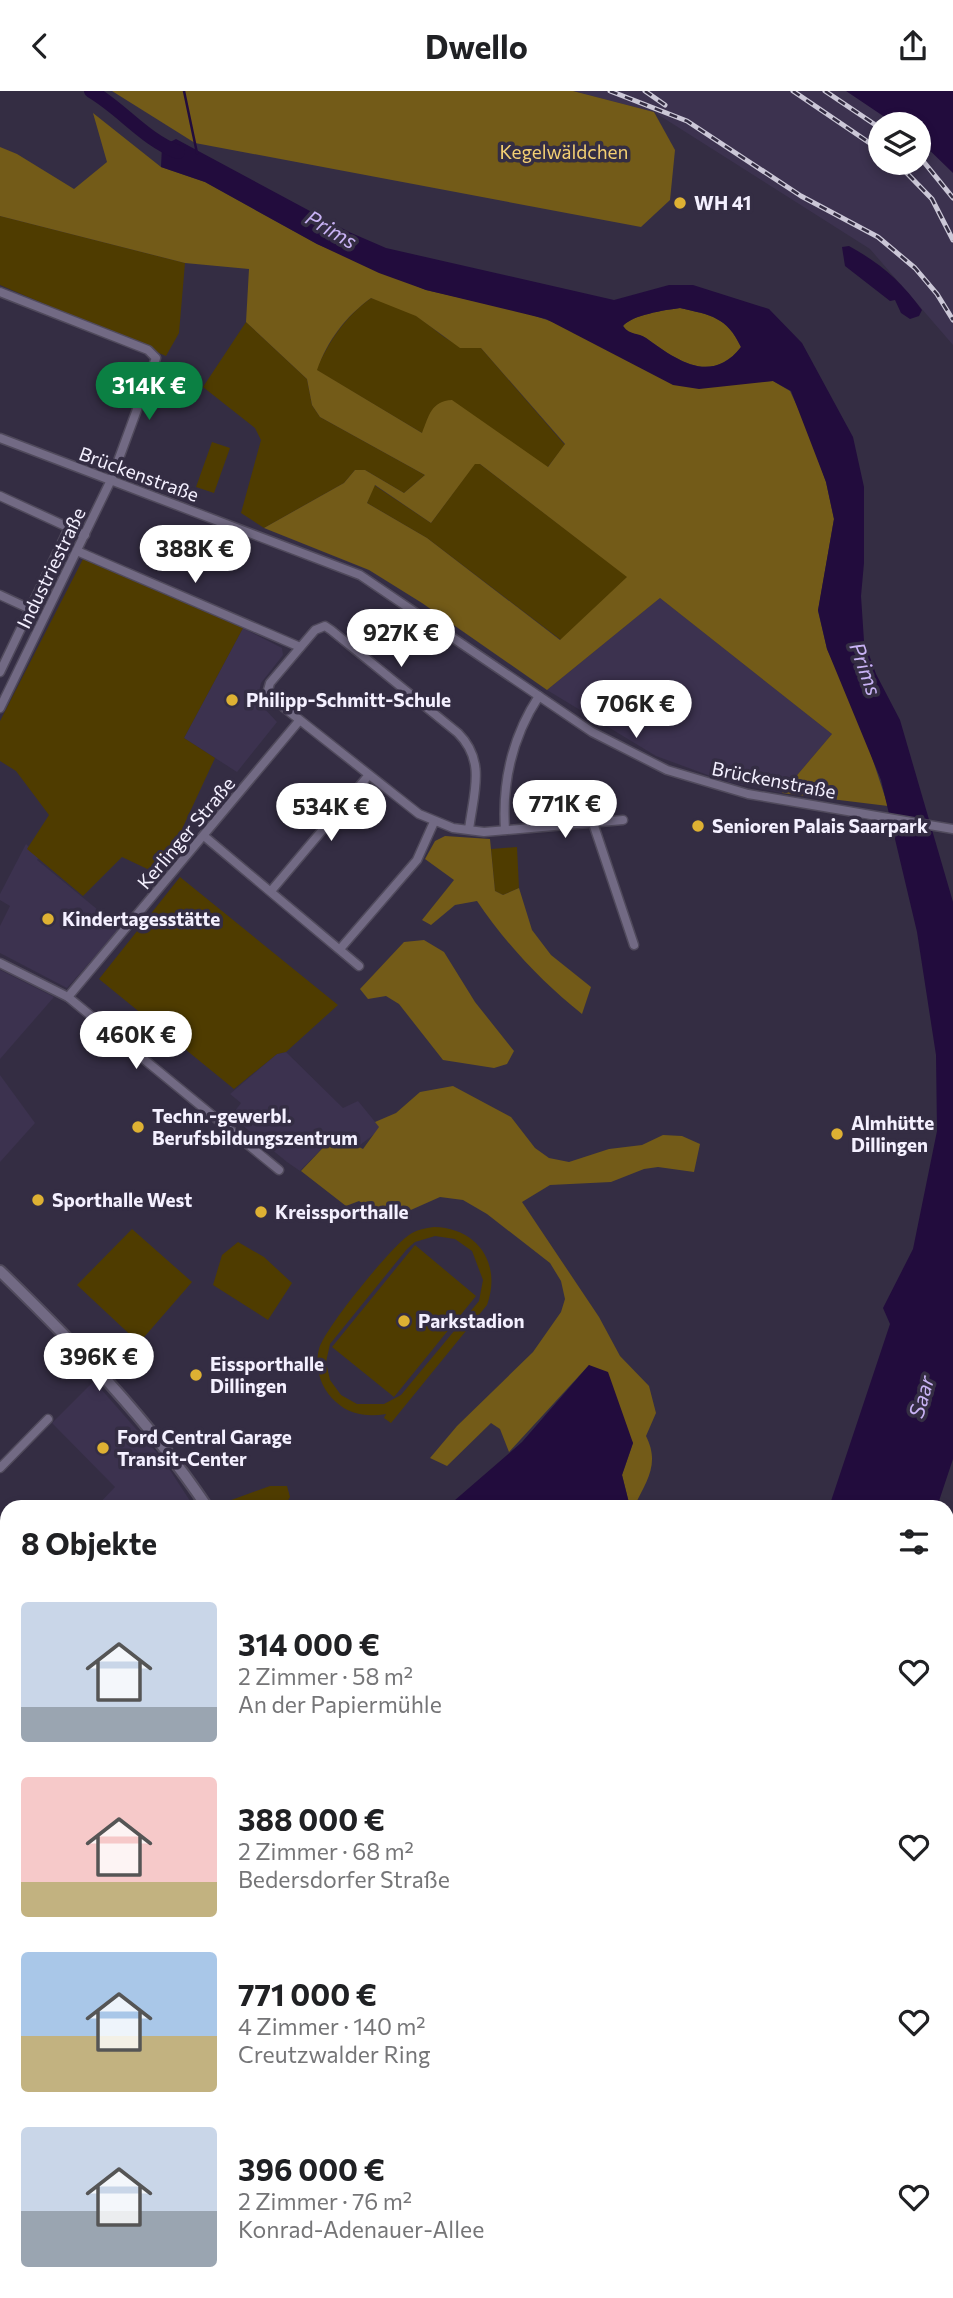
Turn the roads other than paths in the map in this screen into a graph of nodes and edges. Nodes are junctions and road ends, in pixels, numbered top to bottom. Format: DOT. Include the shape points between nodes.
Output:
graph roads {
  1 [pos="0,292"];
  2 [pos="0,437"];
  3 [pos="111,480"];
  4 [pos="0,496"];
  5 [pos="69,528"];
  6 [pos="85,535"];
  7 [pos="77,551"];
  8 [pos="0,595"];
  9 [pos="30,609"];
  10 [pos="300,647"];
  11 [pos="0,672"];
  12 [pos="539,696"];
  13 [pos="0,708"];
  14 [pos="299,720"];
  15 [pos="368,776"];
  16 [pos="623,820"];
  17 [pos="434,822"];
  18 [pos="593,823"];
  19 [pos="953,829"];
  20 [pos="469,830"];
  21 [pos="505,830"];
  22 [pos="204,836"];
  23 [pos="271,891"];
  24 [pos="634,945"];
  25 [pos="340,949"];
  26 [pos="0,963"];
  27 [pos="359,966"];
  28 [pos="68,997"];
  29 [pos="279,1170"];
  30 [pos="0,1271"];
  31 [pos="48,1419"];
  32 [pos="0,1468"];
  33 [pos="202,1500"];
  1 -- 3 [label="street, Industriestraße" via="148,350 156,358"];
  2 -- 3 [label="street, Brückenstraße"];
  3 -- 6 [label="street, Industriestraße"];
  3 -- 12 [label="street, Brückenstraße" via="360,575"];
  4 -- 5 [label="street"];
  5 -- 6 [label="street"];
  5 -- 9 [label="street"];
  6 -- 7 [label="street, Industriestraße"];
  7 -- 10 [label="street"];
  7 -- 13 [label="street, Industriestraße"];
  8 -- 9 [label="street"];
  9 -- 11 [label="street"];
  10 -- 14 [label="street" via="268,690"];
  10 -- 20 [label="street" via="315,630 326,626 467,743 477,769"];
  12 -- 19 [label="street, Brückenstraße" via="614,745 689,778 748,794"];
  12 -- 21 [label="street" via="513,751 505,792"];
  14 -- 15 [label="street"];
  14 -- 22 [label="street, Kerlinger Straße"];
  15 -- 17 [label="street"];
  15 -- 23 [label="street"];
  16 -- 18 [label="street"];
  17 -- 20 [label="street"];
  17 -- 25 [label="street" via="417,860"];
  18 -- 21 [label="street"];
  18 -- 24 [label="street"];
  20 -- 21 [label="street"];
  22 -- 23 [label="street"];
  22 -- 28 [label="street, Kerlinger Straße"];
  23 -- 25 [label="street"];
  25 -- 27 [label="street"];
  26 -- 28 [label="street"];
  28 -- 29 [label="street"];
  30 -- 33 [label="street" via="123,1396"];
  31 -- 32 [label="street"];
}
